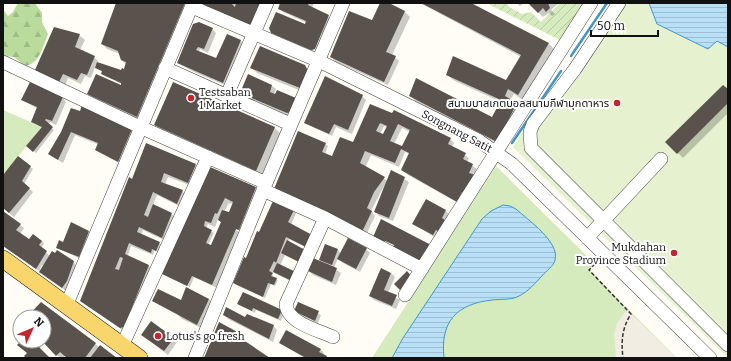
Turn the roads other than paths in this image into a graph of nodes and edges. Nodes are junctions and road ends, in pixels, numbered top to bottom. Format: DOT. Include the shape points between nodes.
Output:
graph roads {
  1 [pos="267,3"];
  2 [pos="342,3"];
  3 [pos="592,3"];
  4 [pos="619,3"];
  5 [pos="193,5"];
  6 [pos="255,33"];
  7 [pos="558,57"];
  8 [pos="318,61"];
  9 [pos="3,62"];
  10 [pos="166,68"];
  11 [pos="574,69"];
  12 [pos="227,95"];
  13 [pos="290,124"];
  14 [pos="140,127"];
  15 [pos="496,152"];
  16 [pos="208,157"];
  17 [pos="661,160"];
  18 [pos="264,186"];
  19 [pos="325,218"];
  20 [pos="603,220"];
  21 [pos="587,238"];
  22 [pos="3,260"];
  23 [pos="422,269"];
  24 [pos="405,295"];
  25 [pos="66,306"];
  26 [pos="333,337"];
  27 [pos="728,345"];
  28 [pos="131,354"];
  29 [pos="196,358"];
  30 [pos="710,358"];
  1 -- 6 [label="street"];
  2 -- 8 [label="street"];
  3 -- 7 [label="street"];
  4 -- 11 [label="street"];
  5 -- 6 [label="street, Songnang Satit"];
  5 -- 10 [label="street"];
  6 -- 8 [label="street, Songnang Satit"];
  6 -- 12 [label="street"];
  7 -- 11 [label="street"];
  7 -- 15 [label="street"];
  8 -- 13 [label="street"];
  8 -- 15 [label="street, Songnang Satit" via="478,140"];
  9 -- 14 [label="street"];
  10 -- 12 [label="street"];
  10 -- 14 [label="street"];
  11 -- 20 [label="street" via="533,124 530,144 535,154"];
  12 -- 13 [label="street"];
  13 -- 18 [label="street"];
  14 -- 16 [label="street"];
  14 -- 25 [label="street"];
  15 -- 21 [label="street, Songnang Satit" via="512,164"];
  15 -- 23 [label="street"];
  16 -- 18 [label="street"];
  16 -- 28 [label="street"];
  17 -- 20 [label="street"];
  18 -- 19 [label="street"];
  18 -- 29 [label="street"];
  19 -- 23 [label="street"];
  19 -- 26 [label="street" via="286,304 286,311 293,319"];
  20 -- 21 [label="street"];
  20 -- 27 [label="street"];
  21 -- 30 [label="street, Songnang Satit"];
  22 -- 25 [label="main road"];
  23 -- 24 [label="street"];
  25 -- 28 [label="main road"];
}
